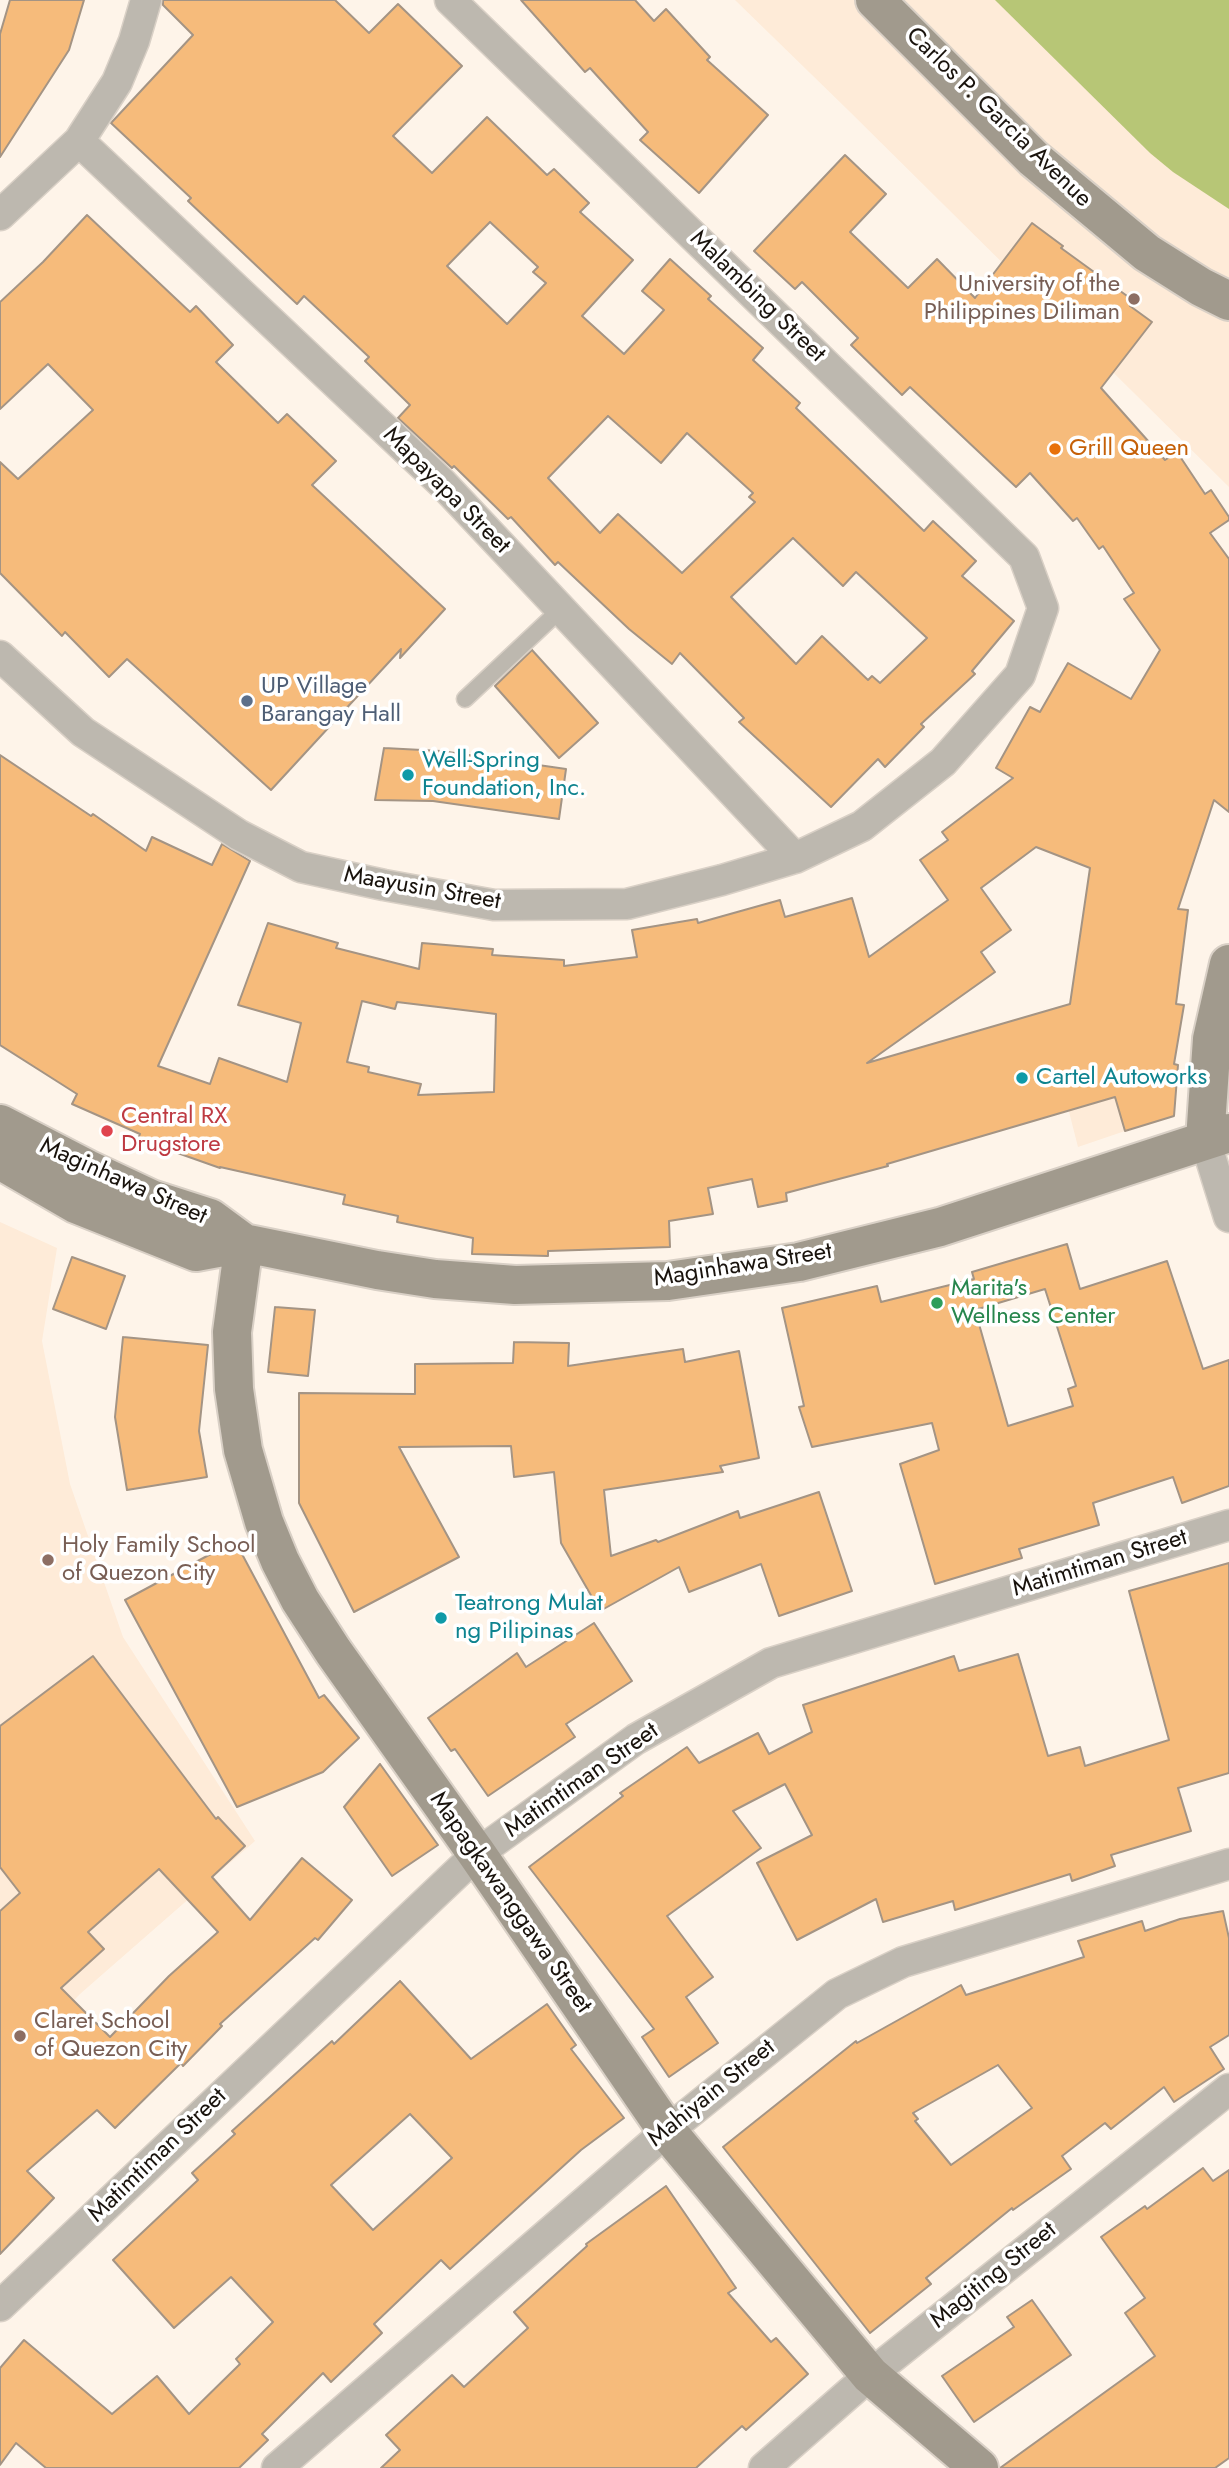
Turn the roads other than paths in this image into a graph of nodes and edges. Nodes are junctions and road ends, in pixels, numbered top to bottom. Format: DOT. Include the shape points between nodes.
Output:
graph roads {
  1 [pos="146,0"];
  2 [pos="450,0"];
  3 [pos="875,0"];
  4 [pos="79,141"];
  5 [pos="0,215"];
  6 [pos="1229,301"];
  7 [pos="1043,608"];
  8 [pos="561,609"];
  9 [pos="0,656"];
  10 [pos="464,699"];
  11 [pos="795,858"];
  12 [pos="1229,964"];
  13 [pos="0,1124"];
  14 [pos="1217,1136"];
  15 [pos="0,1160"];
  16 [pos="1229,1217"];
  17 [pos="244,1243"];
  18 [pos="1229,1525"];
  19 [pos="477,1854"];
  20 [pos="1229,1864"];
  21 [pos="1229,2089"];
  22 [pos="667,2131"];
  23 [pos="0,2306"];
  24 [pos="870,2375"];
  25 [pos="277,2468"];
  26 [pos="764,2468"];
  27 [pos="979,2468"];
  1 -- 4 [label="street" via="117,82"];
  2 -- 7 [label="street, Malambing Street" via="1024,557"];
  3 -- 6 [label="street, Carlos P. Garcia Avenue" via="1034,159 1147,253"];
  4 -- 5 [label="street"];
  4 -- 8 [label="street, Mapayapa Street" via="443,484"];
  7 -- 11 [label="street, Maayusin Street" via="1020,675 943,762 862,826"];
  8 -- 10 [label="lane"];
  8 -- 11 [label="street, Mapayapa Street"];
  9 -- 11 [label="street, Maayusin Street" via="83,732 239,835 301,867 494,905 627,904"];
  12 -- 14 [label="street" via="1212,1039"];
  13 -- 17 [label="street, Maginhawa Street" via="151,1199 210,1218"];
  14 -- 16 [label="street"];
  14 -- 17 [label="street, Maginhawa Street" via="940,1227 799,1262 668,1282 515,1285 435,1279"];
  15 -- 17 [label="street, Maginhawa Street" via="76,1204 197,1252"];
  17 -- 19 [label="street, Mapagkawanggawa Street" via="232,1332 234,1390 243,1450 264,1522 300,1600"];
  18 -- 19 [label="street, Matimtiman Street" via="771,1663 636,1740"];
  19 -- 22 [label="street, Mapagkawanggawa Street"];
  19 -- 23 [label="street, Matimtiman Street"];
  20 -- 22 [label="street, Mahiyain Street" via="892,1967 837,1994"];
  21 -- 24 [label="street, Magiting Street"];
  22 -- 24 [label="street, Mapagkawanggawa Street"];
  22 -- 25 [label="street, Mahiyain Street"];
  24 -- 26 [label="street, Magiting Street"];
  24 -- 27 [label="street, Mapagkawanggawa Street"];
}
